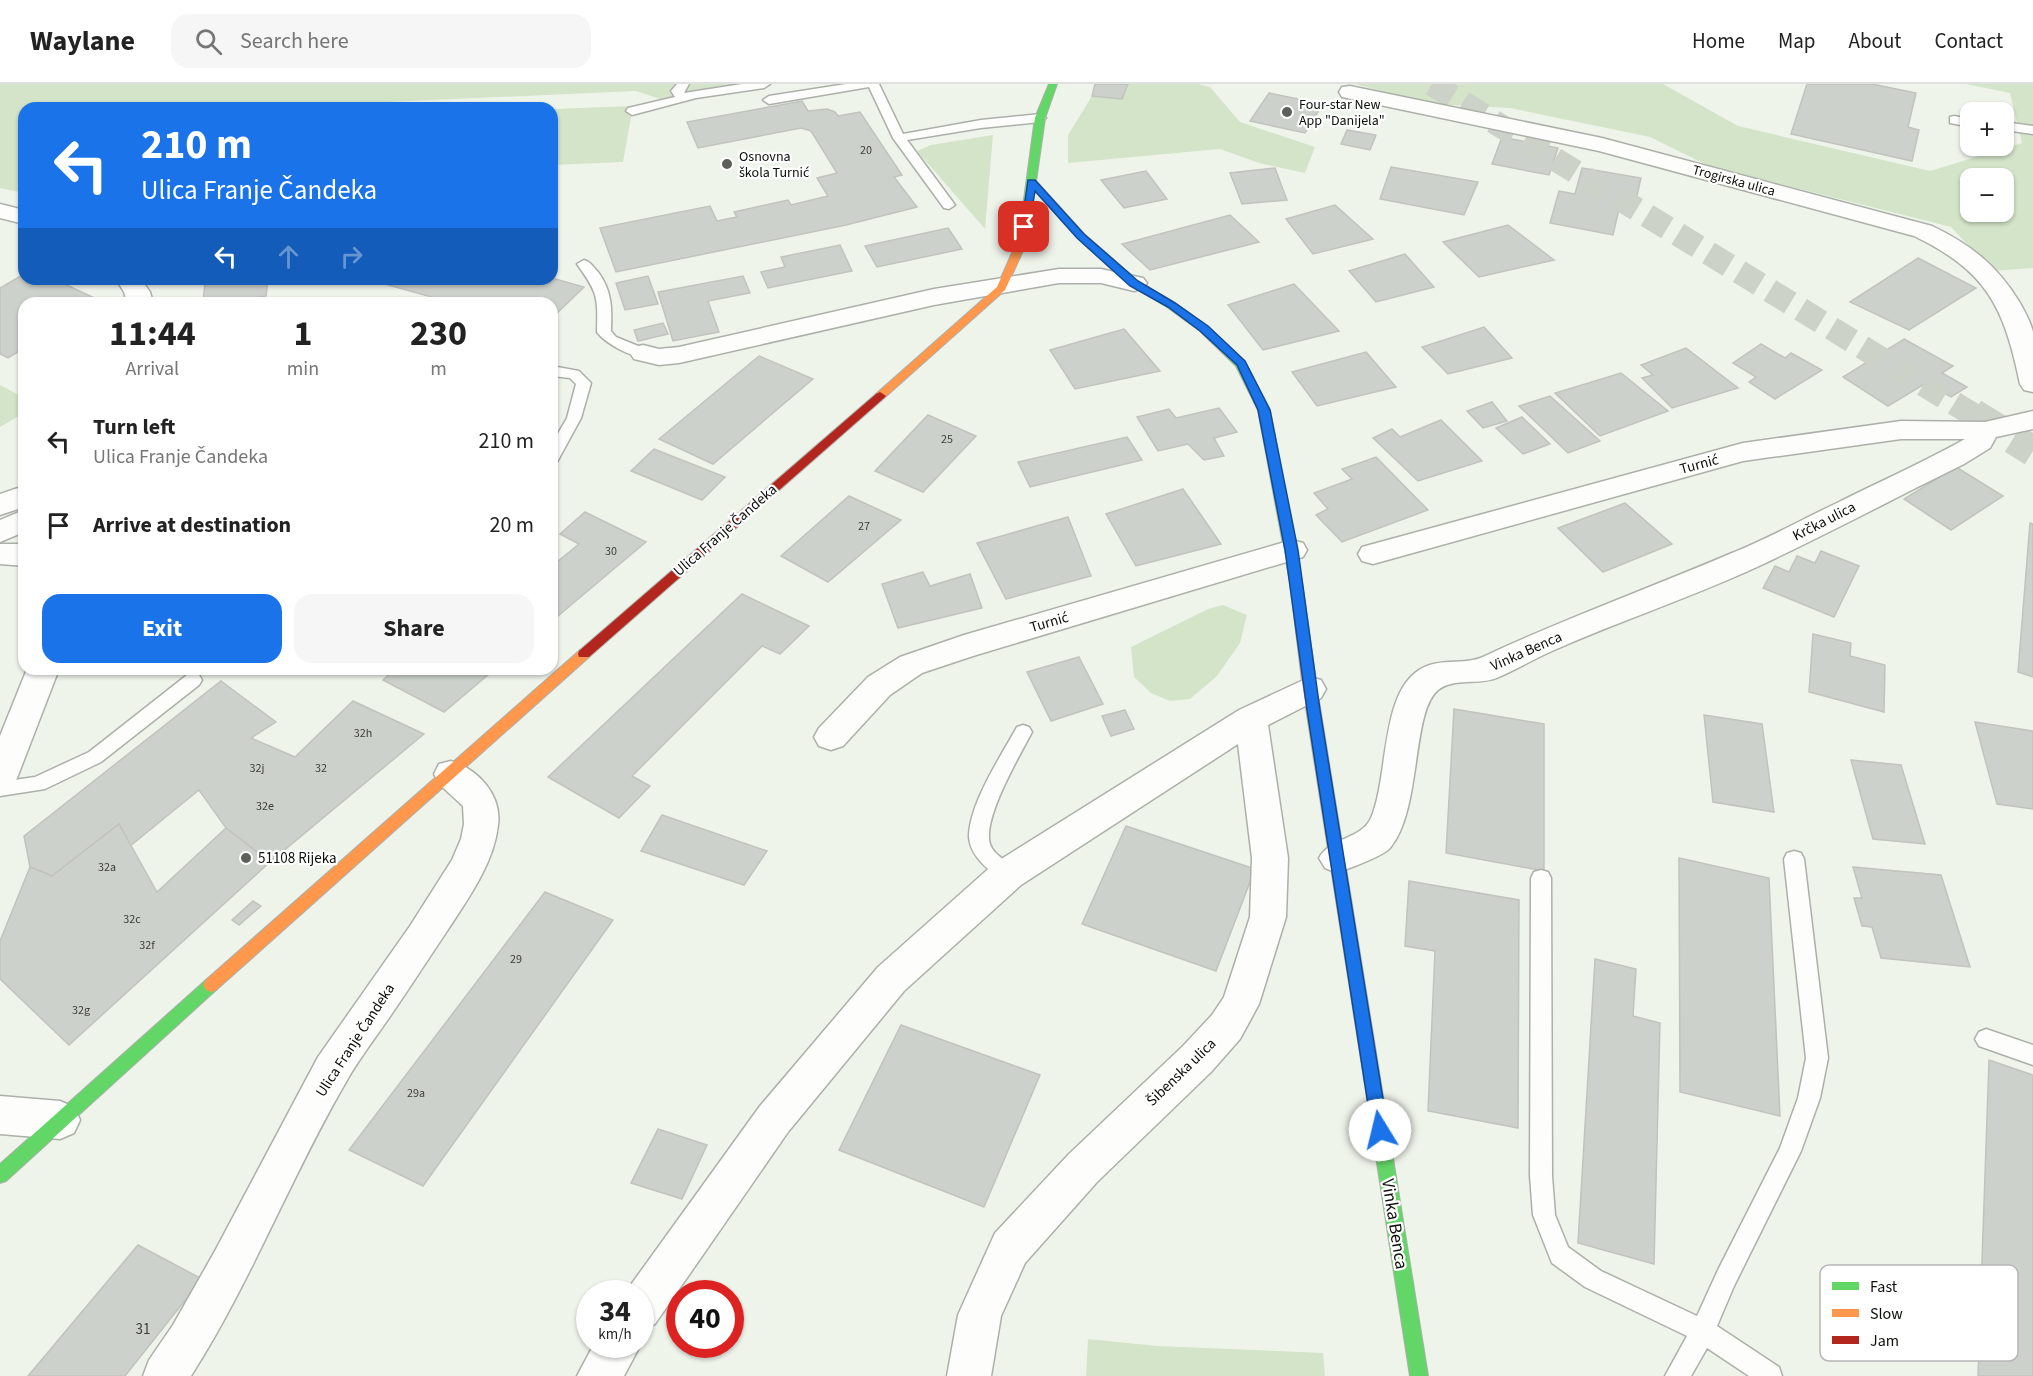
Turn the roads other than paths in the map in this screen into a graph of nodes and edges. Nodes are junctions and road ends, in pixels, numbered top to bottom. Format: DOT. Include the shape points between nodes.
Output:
graph roads {
  1 [pos="682,84"];
  2 [pos="764,84"];
  3 [pos="868,84"];
  4 [pos="873,84"];
  5 [pos="1053,84"];
  6 [pos="1350,92"];
  7 [pos="692,96"];
  8 [pos="769,100"];
  9 [pos="632,111"];
  10 [pos="1040,118"];
  11 [pos="1954,120"];
  12 [pos="1960,121"];
  13 [pos="2014,127"];
  14 [pos="2033,130"];
  15 [pos="899,138"];
  16 [pos="1032,182"];
  17 [pos="949,205"];
  18 [pos="584,264"];
  19 [pos="1134,284"];
  20 [pos="1001,288"];
  21 [pos="643,353"];
  22 [pos="558,372"];
  23 [pos="2033,384"];
  24 [pos="2033,420"];
  25 [pos="1985,431"];
  26 [pos="558,447"];
  27 [pos="18,498"];
  28 [pos="0,505"];
  29 [pos="18,523"];
  30 [pos="0,532"];
  31 [pos="1292,550"];
  32 [pos="0,554"];
  33 [pos="1373,554"];
  34 [pos="18,555"];
  35 [pos="1653,597"];
  36 [pos="41,675"];
  37 [pos="193,680"];
  38 [pos="1311,689"];
  39 [pos="1251,719"];
  40 [pos="1023,732"];
  41 [pos="831,737"];
  42 [pos="451,774"];
  43 [pos="0,778"];
  44 [pos="0,789"];
  45 [pos="1337,858"];
  46 [pos="1794,859"];
  47 [pos="1008,874"];
  48 [pos="1541,878"];
  49 [pos="1986,1039"];
  50 [pos="2033,1054"];
  51 [pos="0,1115"];
  52 [pos="60,1120"];
  53 [pos="0,1174"];
  54 [pos="654,1289"];
  55 [pos="1703,1331"];
  56 [pos="610,1358"];
  57 [pos="165,1376"];
  58 [pos="599,1376"];
  59 [pos="969,1376"];
  60 [pos="1419,1376"];
  61 [pos="1677,1376"];
  62 [pos="1770,1376"];
  1 -- 7 [label="lane" via="677,91 681,97"];
  2 -- 7 [label="lane"];
  3 -- 8 [label="lane"];
  4 -- 15 [label="lane"];
  5 -- 10 [label="street, Ulica Franje Čandeka"];
  6 -- 23 [label="street, Trogirska ulica" via="1602,145 1923,231 1947,241 1977,262 2000,292 2019,327"];
  7 -- 9 [label="lane"];
  10 -- 15 [label="lane"];
  10 -- 16 [label="street, Ulica Franje Čandeka"];
  11 -- 12 [label="lane"];
  13 -- 14 [label="lane"];
  15 -- 17 [label="lane"];
  16 -- 19 [label="street, Vinka Benca" via="1081,236"];
  16 -- 20 [label="street, Ulica Franje Čandeka" via="1021,244"];
  18 -- 21 [label="lane" via="605,300 604,332 611,340"];
  19 -- 20 [label="street" via="1080,274"];
  19 -- 31 [label="street, Vinka Benca" via="1204,329 1241,364 1264,410"];
  20 -- 21 [label="street" via="934,297 679,356"];
  20 -- 42 [label="street, Ulica Franje Čandeka"];
  22 -- 26 [label="lane" via="574,374 584,383 574,418"];
  24 -- 25 [label="street, Turnić"];
  25 -- 33 [label="street, Turnić" via="1901,430 1743,452"];
  25 -- 35 [label="street, Krčka ulica" via="1980,442 1954,457 1745,560"];
  27 -- 28 [label="street"];
  29 -- 30 [label="street"];
  31 -- 38 [label="street, Vinka Benca"];
  31 -- 41 [label="street, Turnić" via="911,665 879,686"];
  32 -- 34 [label="street"];
  35 -- 45 [label="street, Vinka Benca" via="1486,670 1443,673 1427,681 1416,694 1407,722 1387,821 1377,839"];
  36 -- 43 [label="street"];
  37 -- 44 [label="lane" via="95,757 38,784"];
  38 -- 39 [label="street"];
  38 -- 45 [label="street, Vinka Benca"];
  39 -- 47 [label="street"];
  39 -- 59 [label="street, Šibenska ulica" via="1270,858 1268,917 1240,1004 1226,1027 1197,1059 1083,1168 1010,1248 980,1315"];
  40 -- 47 [label="lane" via="984,809 978,840 981,850"];
  42 -- 52 [label="street, Ulica Franje Čandeka"];
  42 -- 57 [label="street, Ulica Franje Čandeka" via="481,803 481,826 474,851 447,900 329,1074 194,1335"];
  45 -- 60 [label="street, Vinka Benca"];
  46 -- 55 [label="lane" via="1816,1058 1809,1098 1790,1151"];
  47 -- 54 [label="street" via="891,980 819,1063 774,1119"];
  48 -- 55 [label="lane" via="1544,1215 1560,1255 1593,1279"];
  49 -- 50 [label="lane"];
  51 -- 52 [label="street"];
  52 -- 53 [label="street, Ulica Franje Čandeka"];
  55 -- 61 [label="lane"];
  55 -- 62 [label="lane"];
  56 -- 58 [label="street"];
}
